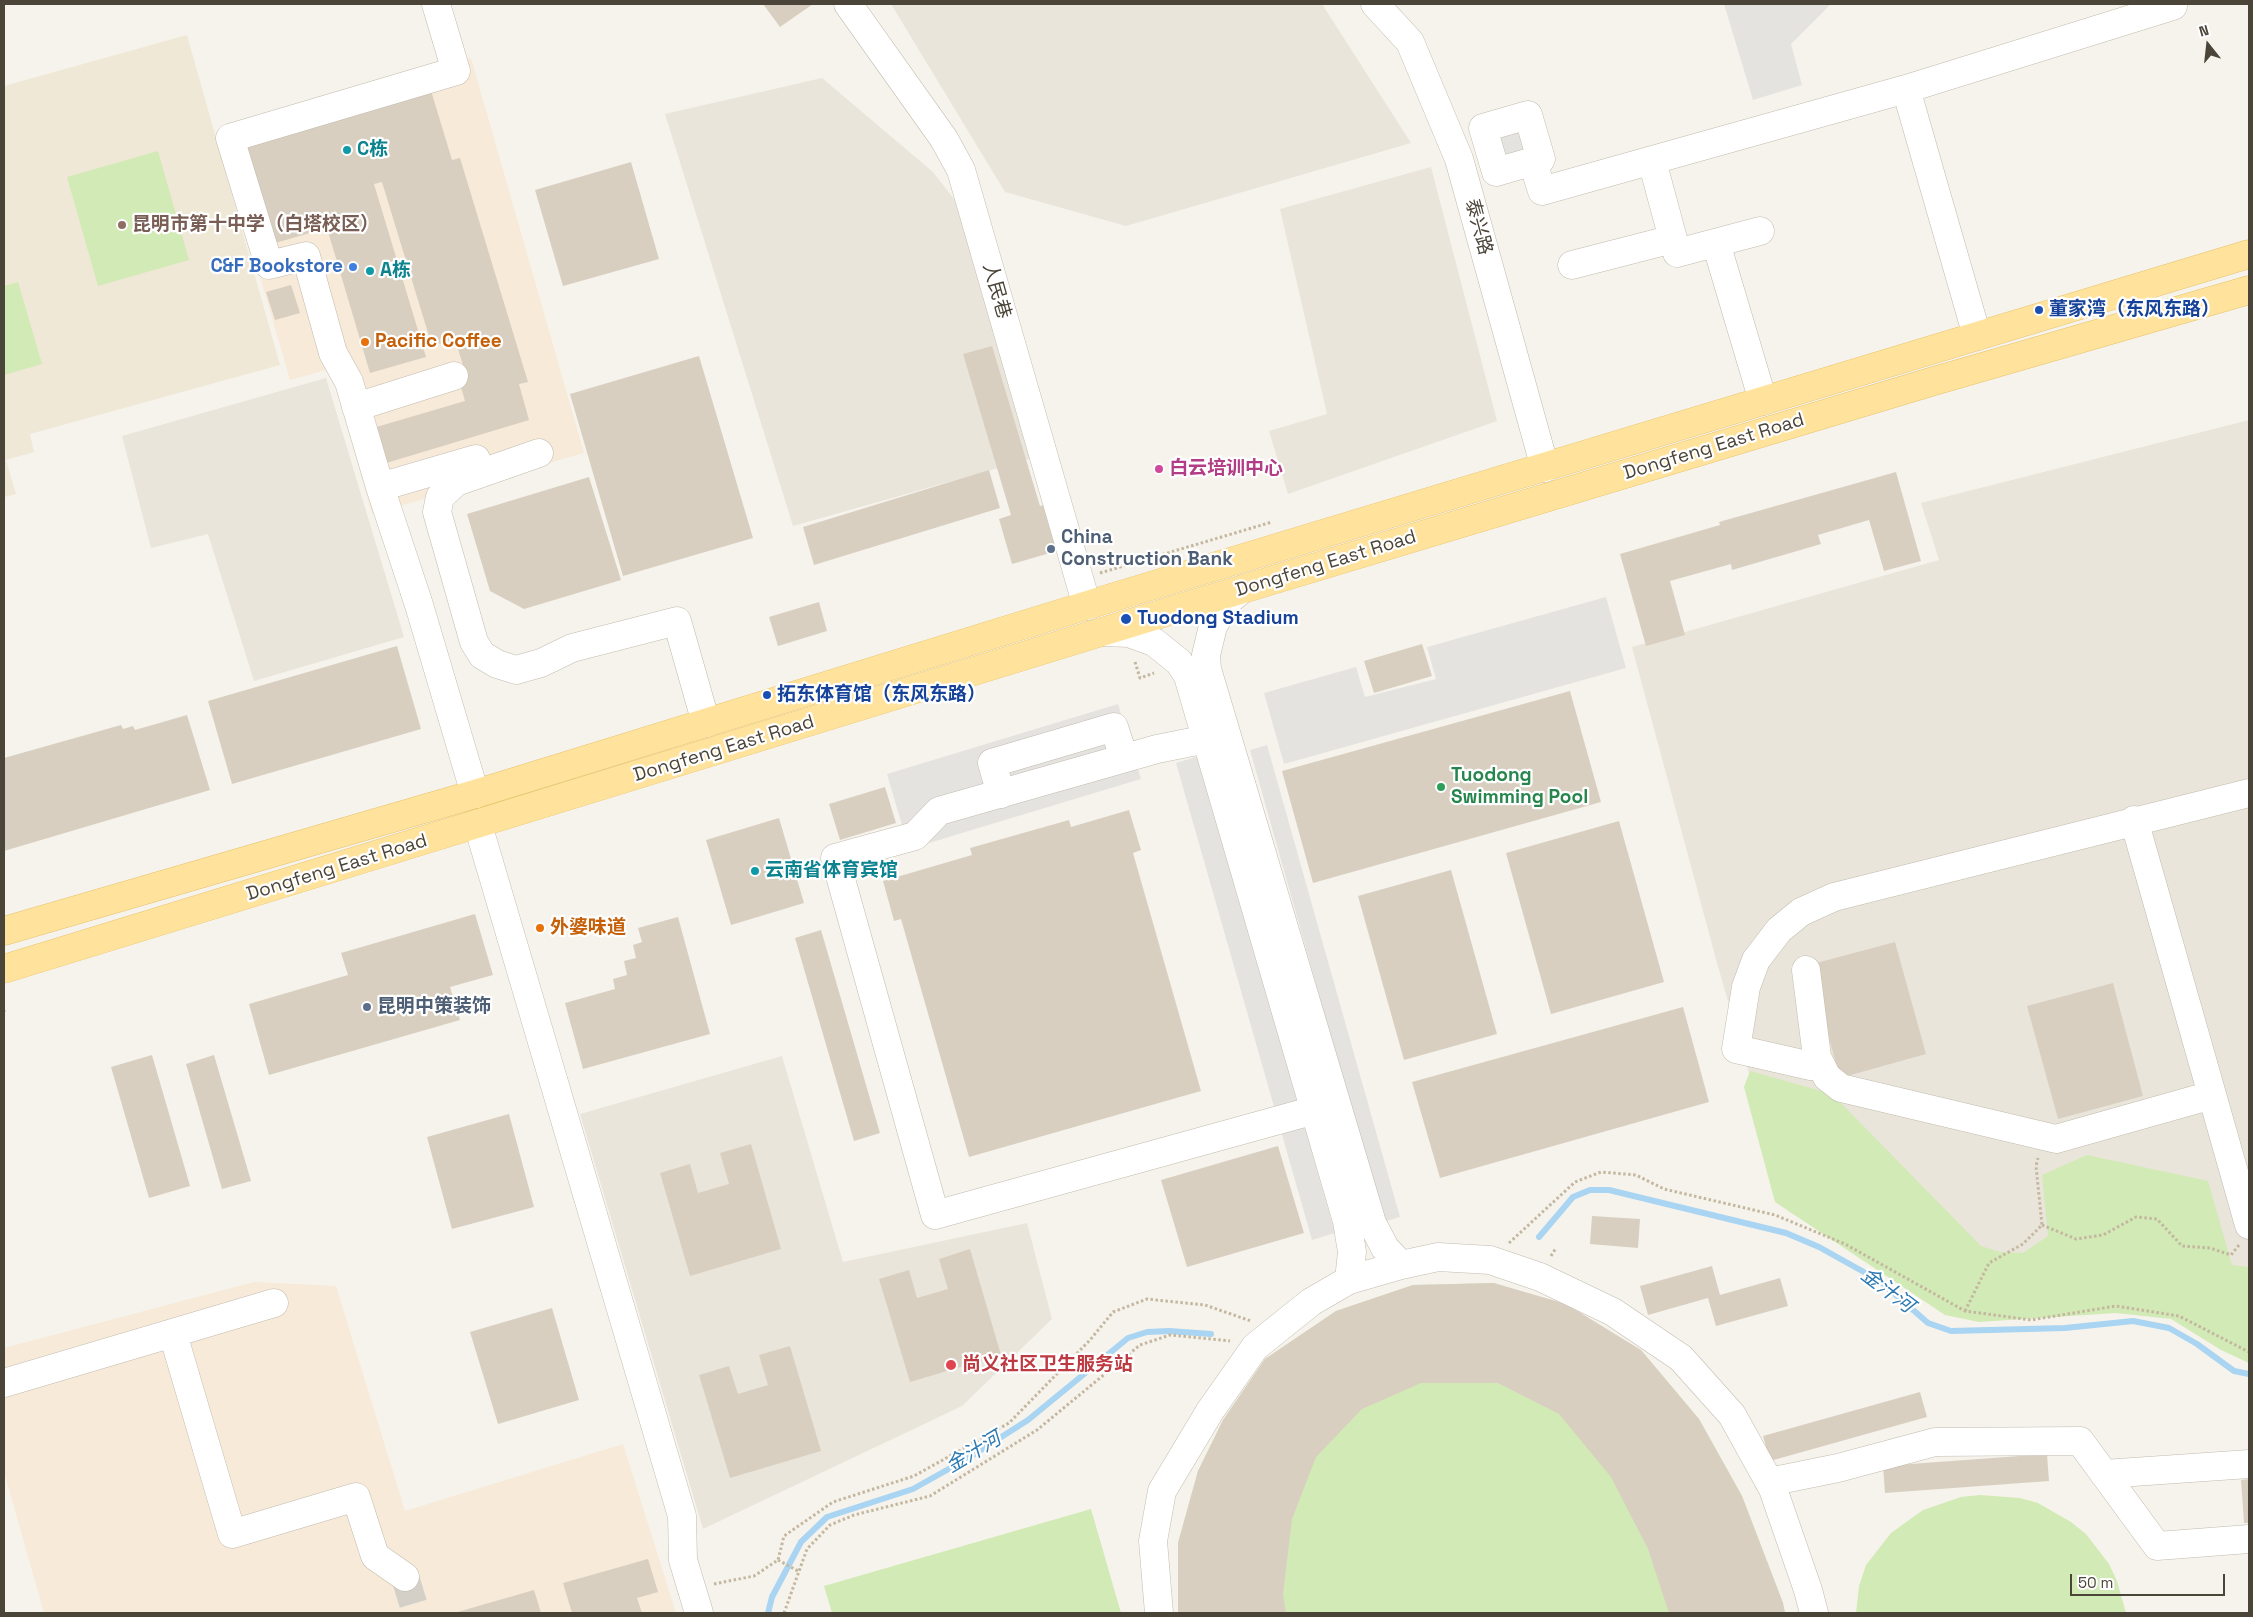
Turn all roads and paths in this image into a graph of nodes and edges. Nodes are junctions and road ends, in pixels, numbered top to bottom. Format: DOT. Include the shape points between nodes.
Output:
graph roads {
  1 [pos="436,4"];
  2 [pos="848,4"];
  3 [pos="1375,4"];
  4 [pos="2173,6"];
  5 [pos="1906,89"];
  6 [pos="1491,154"];
  7 [pos="1652,161"];
  8 [pos="1533,162"];
  9 [pos="1460,163"];
  10 [pos="1760,231"];
  11 [pos="1673,239"];
  12 [pos="1716,243"];
  13 [pos="2249,254"];
  14 [pos="1572,265"];
  15 [pos="2249,290"];
  16 [pos="1977,336"];
  17 [pos="454,376"];
  18 [pos="352,395"];
  19 [pos="1763,402"];
  20 [pos="1545,468"];
  21 [pos="380,488"];
  22 [pos="1272,522"];
  23 [pos="1095,575"];
  24 [pos="1241,590"];
  25 [pos="1075,609"];
  26 [pos="1103,632"];
  27 [pos="1071,641"];
  28 [pos="1135,662"];
  29 [pos="1155,673"];
  30 [pos="706,723"];
  31 [pos="1207,739"];
  32 [pos="2249,793"];
  33 [pos="475,794"];
  34 [pos="2134,820"];
  35 [pos="478,825"];
  36 [pos="4,931"];
  37 [pos="4,969"];
  38 [pos="1806,970"];
  39 [pos="1811,1066"];
  40 [pos="2212,1095"];
  41 [pos="1315,1110"];
  42 [pos="2041,1135"];
  43 [pos="2042,1226"];
  44 [pos="2246,1233"];
  45 [pos="1490,1260"];
  46 [pos="1401,1265"];
  47 [pos="1349,1280"];
  48 [pos="274,1303"];
  49 [pos="1965,1311"];
  50 [pos="1277,1330"];
  51 [pos="173,1334"];
  52 [pos="1255,1347"];
  53 [pos="2249,1352"];
  54 [pos="4,1384"];
  55 [pos="2249,1464"];
  56 [pos="2104,1474"];
  57 [pos="1769,1482"];
  58 [pos="2249,1539"];
  59 [pos="778,1560"];
  60 [pos="798,1571"];
  61 [pos="406,1577"];
  62 [pos="695,1601"];
  63 [pos="784,1613"];
  64 [pos="1159,1613"];
  65 [pos="1814,1613"];
  1 -- 18 [label="street" via="456,71 230,138 269,266 306,256 333,353"];
  2 -- 25 [label="street, 人民巷" via="944,139 961,170"];
  3 -- 9 [label="street, 泰兴路" via="1410,42"];
  4 -- 5 [label="street"];
  5 -- 7 [label="street"];
  5 -- 16 [label="street"];
  6 -- 8 [label="street" via="1496,172"];
  6 -- 8 [label="street" via="1483,128 1528,115 1541,159"];
  6 -- 9 [label="street"];
  7 -- 8 [label="street" via="1542,191"];
  7 -- 11 [label="street"];
  9 -- 20 [label="street, 泰兴路"];
  10 -- 12 [label="street"];
  11 -- 12 [label="street" via="1677,253"];
  11 -- 14 [label="street"];
  12 -- 19 [label="street"];
  13 -- 16 [label="main road, Dongfeng East Road"];
  15 -- 24 [label="main road, Dongfeng East Road" via="1934,381"];
  16 -- 19 [label="main road, Dongfeng East Road"];
  17 -- 18 [label="street"];
  18 -- 21 [label="street"];
  19 -- 20 [label="main road, Dongfeng East Road"];
  20 -- 25 [label="main road, Dongfeng East Road"];
  21 -- 30 [label="street" via="535,449 456,482 440,497 437,512 474,642 482,655 496,664 516,670 541,663 572,648 677,621"];
  21 -- 33 [label="street" via="419,605"];
  22 -- 23 [label="path"];
  24 -- 26 [label="main road, Dongfeng East Road"];
  24 -- 46 [label="street" via="1225,606 1213,626 1206,654 1207,670 1372,1224 1385,1248"];
  25 -- 27 [label="main road" via="1079,634"];
  25 -- 30 [label="main road, Dongfeng East Road"];
  26 -- 27 [label="main road, Dongfeng East Road"];
  26 -- 31 [label="street" via="1142,637 1179,662 1188,676"];
  27 -- 35 [label="main road, Dongfeng East Road"];
  28 -- 29 [label="path" via="1140,678"];
  30 -- 33 [label="main road, Dongfeng East Road"];
  31 -- 41 [label="street"];
  31 -- 41 [label="street" via="1124,758 1114,727 992,763 1001,794 939,811 915,836 835,858 935,1215"];
  32 -- 34 [label="street"];
  33 -- 36 [label="main road, Dongfeng East Road"];
  34 -- 39 [label="street" via="1834,897 1801,912 1779,930 1756,960 1746,987 1736,1049"];
  34 -- 40 [label="street"];
  35 -- 37 [label="main road, Dongfeng East Road"];
  35 -- 62 [label="street" via="682,1516 683,1560"];
  38 -- 42 [label="street" via="1817,1057 1827,1077 1841,1088"];
  40 -- 42 [label="street" via="2056,1139"];
  40 -- 44 [label="street"];
  41 -- 47 [label="street" via="1347,1221 1352,1252"];
  42 -- 43 [label="path" via="2036,1166"];
  43 -- 44 [label="path" via="2076,1239 2103,1235 2136,1217 2157,1220 2182,1246 2210,1248 2231,1255"];
  43 -- 49 [label="path" via="2023,1244 1990,1264"];
  45 -- 46 [label="street" via="1438,1257"];
  45 -- 49 [label="path" via="1575,1182 1600,1172 1636,1175 1664,1189 1775,1215 1845,1244"];
  45 -- 57 [label="street" via="1540,1277 1613,1312 1681,1358 1732,1416"];
  46 -- 47 [label="street"];
  47 -- 50 [label="street" via="1311,1302"];
  48 -- 51 [label="street"];
  49 -- 53 [label="path" via="2032,1320 2116,1306 2179,1316"];
  50 -- 52 [label="street"];
  50 -- 59 [label="path" via="1205,1306 1157,1300 1147,1299 1113,1312 1009,1423 914,1476 833,1502 784,1536"];
  51 -- 54 [label="street"];
  51 -- 61 [label="street" via="232,1534 356,1497 375,1556"];
  52 -- 60 [label="path" via="1232,1341 1170,1336 1140,1345 1037,1430 930,1496 854,1515 830,1525 807,1549"];
  52 -- 64 [label="street" via="1210,1411 1162,1491 1153,1541"];
  55 -- 56 [label="street"];
  56 -- 57 [label="street" via="2080,1441 1935,1442 1838,1468"];
  56 -- 58 [label="street" via="2157,1546"];
  57 -- 65 [label="street"];
  59 -- 60 [label="path"];
  59 -- 62 [label="path" via="754,1576"];
  60 -- 63 [label="path"];
}
